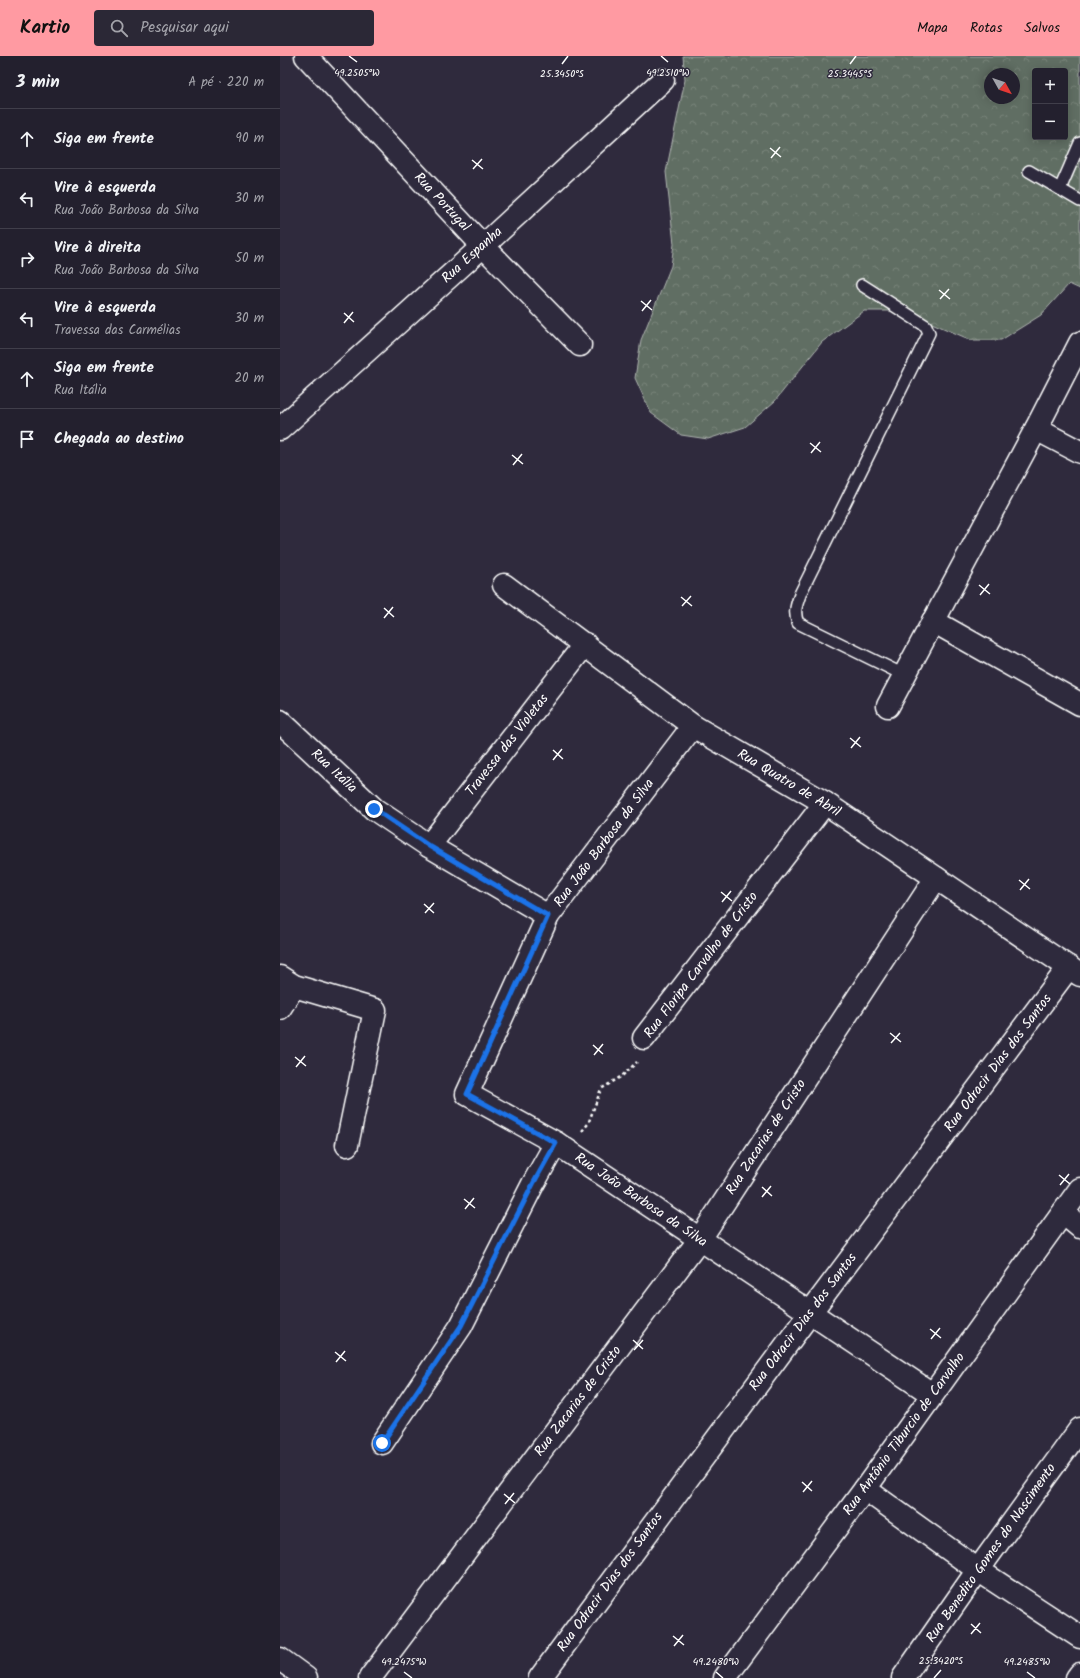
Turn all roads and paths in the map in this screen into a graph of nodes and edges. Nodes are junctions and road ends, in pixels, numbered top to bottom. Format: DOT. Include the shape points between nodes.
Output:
graph roads {
  1 [pos="306,56"];
  2 [pos="662,80"];
  3 [pos="1080,143"];
  4 [pos="1029,171"];
  5 [pos="1060,189"];
  6 [pos="1080,200"];
  7 [pos="483,246"];
  8 [pos="862,285"];
  9 [pos="1080,343"];
  10 [pos="580,345"];
  11 [pos="280,429"];
  12 [pos="1036,429"];
  13 [pos="1080,452"];
  14 [pos="504,584"];
  15 [pos="933,621"];
  16 [pos="585,644"];
  17 [pos="904,675"];
  18 [pos="1080,704"];
  19 [pos="888,706"];
  20 [pos="280,721"];
  21 [pos="693,726"];
  22 [pos="825,803"];
  23 [pos="429,846"];
  24 [pos="936,878"];
  25 [pos="548,916"];
  26 [pos="1074,971"];
  27 [pos="287,981"];
  28 [pos="280,1008"];
  29 [pos="644,1038"];
  30 [pos="556,1143"];
  31 [pos="347,1145"];
  32 [pos="1080,1189"];
  33 [pos="1063,1213"];
  34 [pos="1080,1227"];
  35 [pos="700,1239"];
  36 [pos="810,1313"];
  37 [pos="932,1394"];
  38 [pos="1080,1429"];
  39 [pos="382,1443"];
  40 [pos="865,1488"];
  41 [pos="978,1570"];
  42 [pos="1080,1637"];
  43 [pos="280,1659"];
  44 [pos="1080,1674"];
  45 [pos="306,1678"];
  46 [pos="370,1678"];
  47 [pos="540,1678"];
  48 [pos="725,1678"];
  49 [pos="903,1678"];
  50 [pos="1077,1678"];
  1 -- 7 [label="street, Rua Portugal"];
  2 -- 7 [label="street, Rua Espanha"];
  3 -- 5 [label="lane"];
  4 -- 5 [label="lane"];
  5 -- 6 [label="lane"];
  7 -- 10 [label="street, Rua Portugal"];
  7 -- 11 [label="street, Rua Espanha"];
  8 -- 17 [label="lane" via="926,326 929,333 801,592 795,617 798,623"];
  9 -- 12 [label="street"];
  12 -- 13 [label="street"];
  12 -- 15 [label="street"];
  14 -- 16 [label="street, Rua Quatro de Abril"];
  15 -- 17 [label="street"];
  15 -- 18 [label="street"];
  16 -- 21 [label="street, Rua Quatro de Abril"];
  16 -- 23 [label="street, Travessa das Violetas"];
  17 -- 19 [label="street"];
  20 -- 23 [label="street, Rua Itália" via="374,809"];
  21 -- 22 [label="street, Rua Quatro de Abril"];
  21 -- 25 [label="street, Rua João Barbosa da Silva"];
  22 -- 24 [label="street, Rua Quatro de Abril"];
  22 -- 29 [label="street, Rua Floripa Carvalho de Cristo"];
  23 -- 25 [label="street, Rua Itália"];
  24 -- 26 [label="street, Rua Quatro de Abril"];
  24 -- 35 [label="street, Rua Zacarias de Cristo"];
  25 -- 30 [label="street, Rua João Barbosa da Silva" via="467,1094"];
  26 -- 36 [label="street, Rua Odracir Dias dos Santos"];
  27 -- 28 [label="street"];
  27 -- 31 [label="street" via="375,1010"];
  29 -- 30 [label="path, Rua Floripa Carvalho de Cristo" via="637,1063 622,1076 601,1088 588,1124 576,1137"];
  30 -- 35 [label="street, Rua João Barbosa da Silva"];
  30 -- 39 [label="street" via="461,1326"];
  32 -- 33 [label="street, Rua Antônio Tiburcio de Carvalho"];
  33 -- 34 [label="street"];
  33 -- 37 [label="street, Rua Antônio Tiburcio de Carvalho"];
  35 -- 36 [label="street, Rua João Barbosa da Silva"];
  35 -- 46 [label="street, Rua Zacarias de Cristo"];
  36 -- 37 [label="street, Rua João Barbosa da Silva"];
  36 -- 47 [label="street, Rua Odracir Dias dos Santos"];
  37 -- 40 [label="street, Rua Antônio Tiburcio de Carvalho"];
  38 -- 41 [label="street, Rua Benedito Gomes do Nascimento"];
  40 -- 41 [label="street"];
  40 -- 48 [label="street, Rua Antônio Tiburcio de Carvalho"];
  41 -- 42 [label="street"];
  41 -- 49 [label="street, Rua Benedito Gomes do Nascimento"];
  43 -- 45 [label="street"];
  44 -- 50 [label="street"];
}
